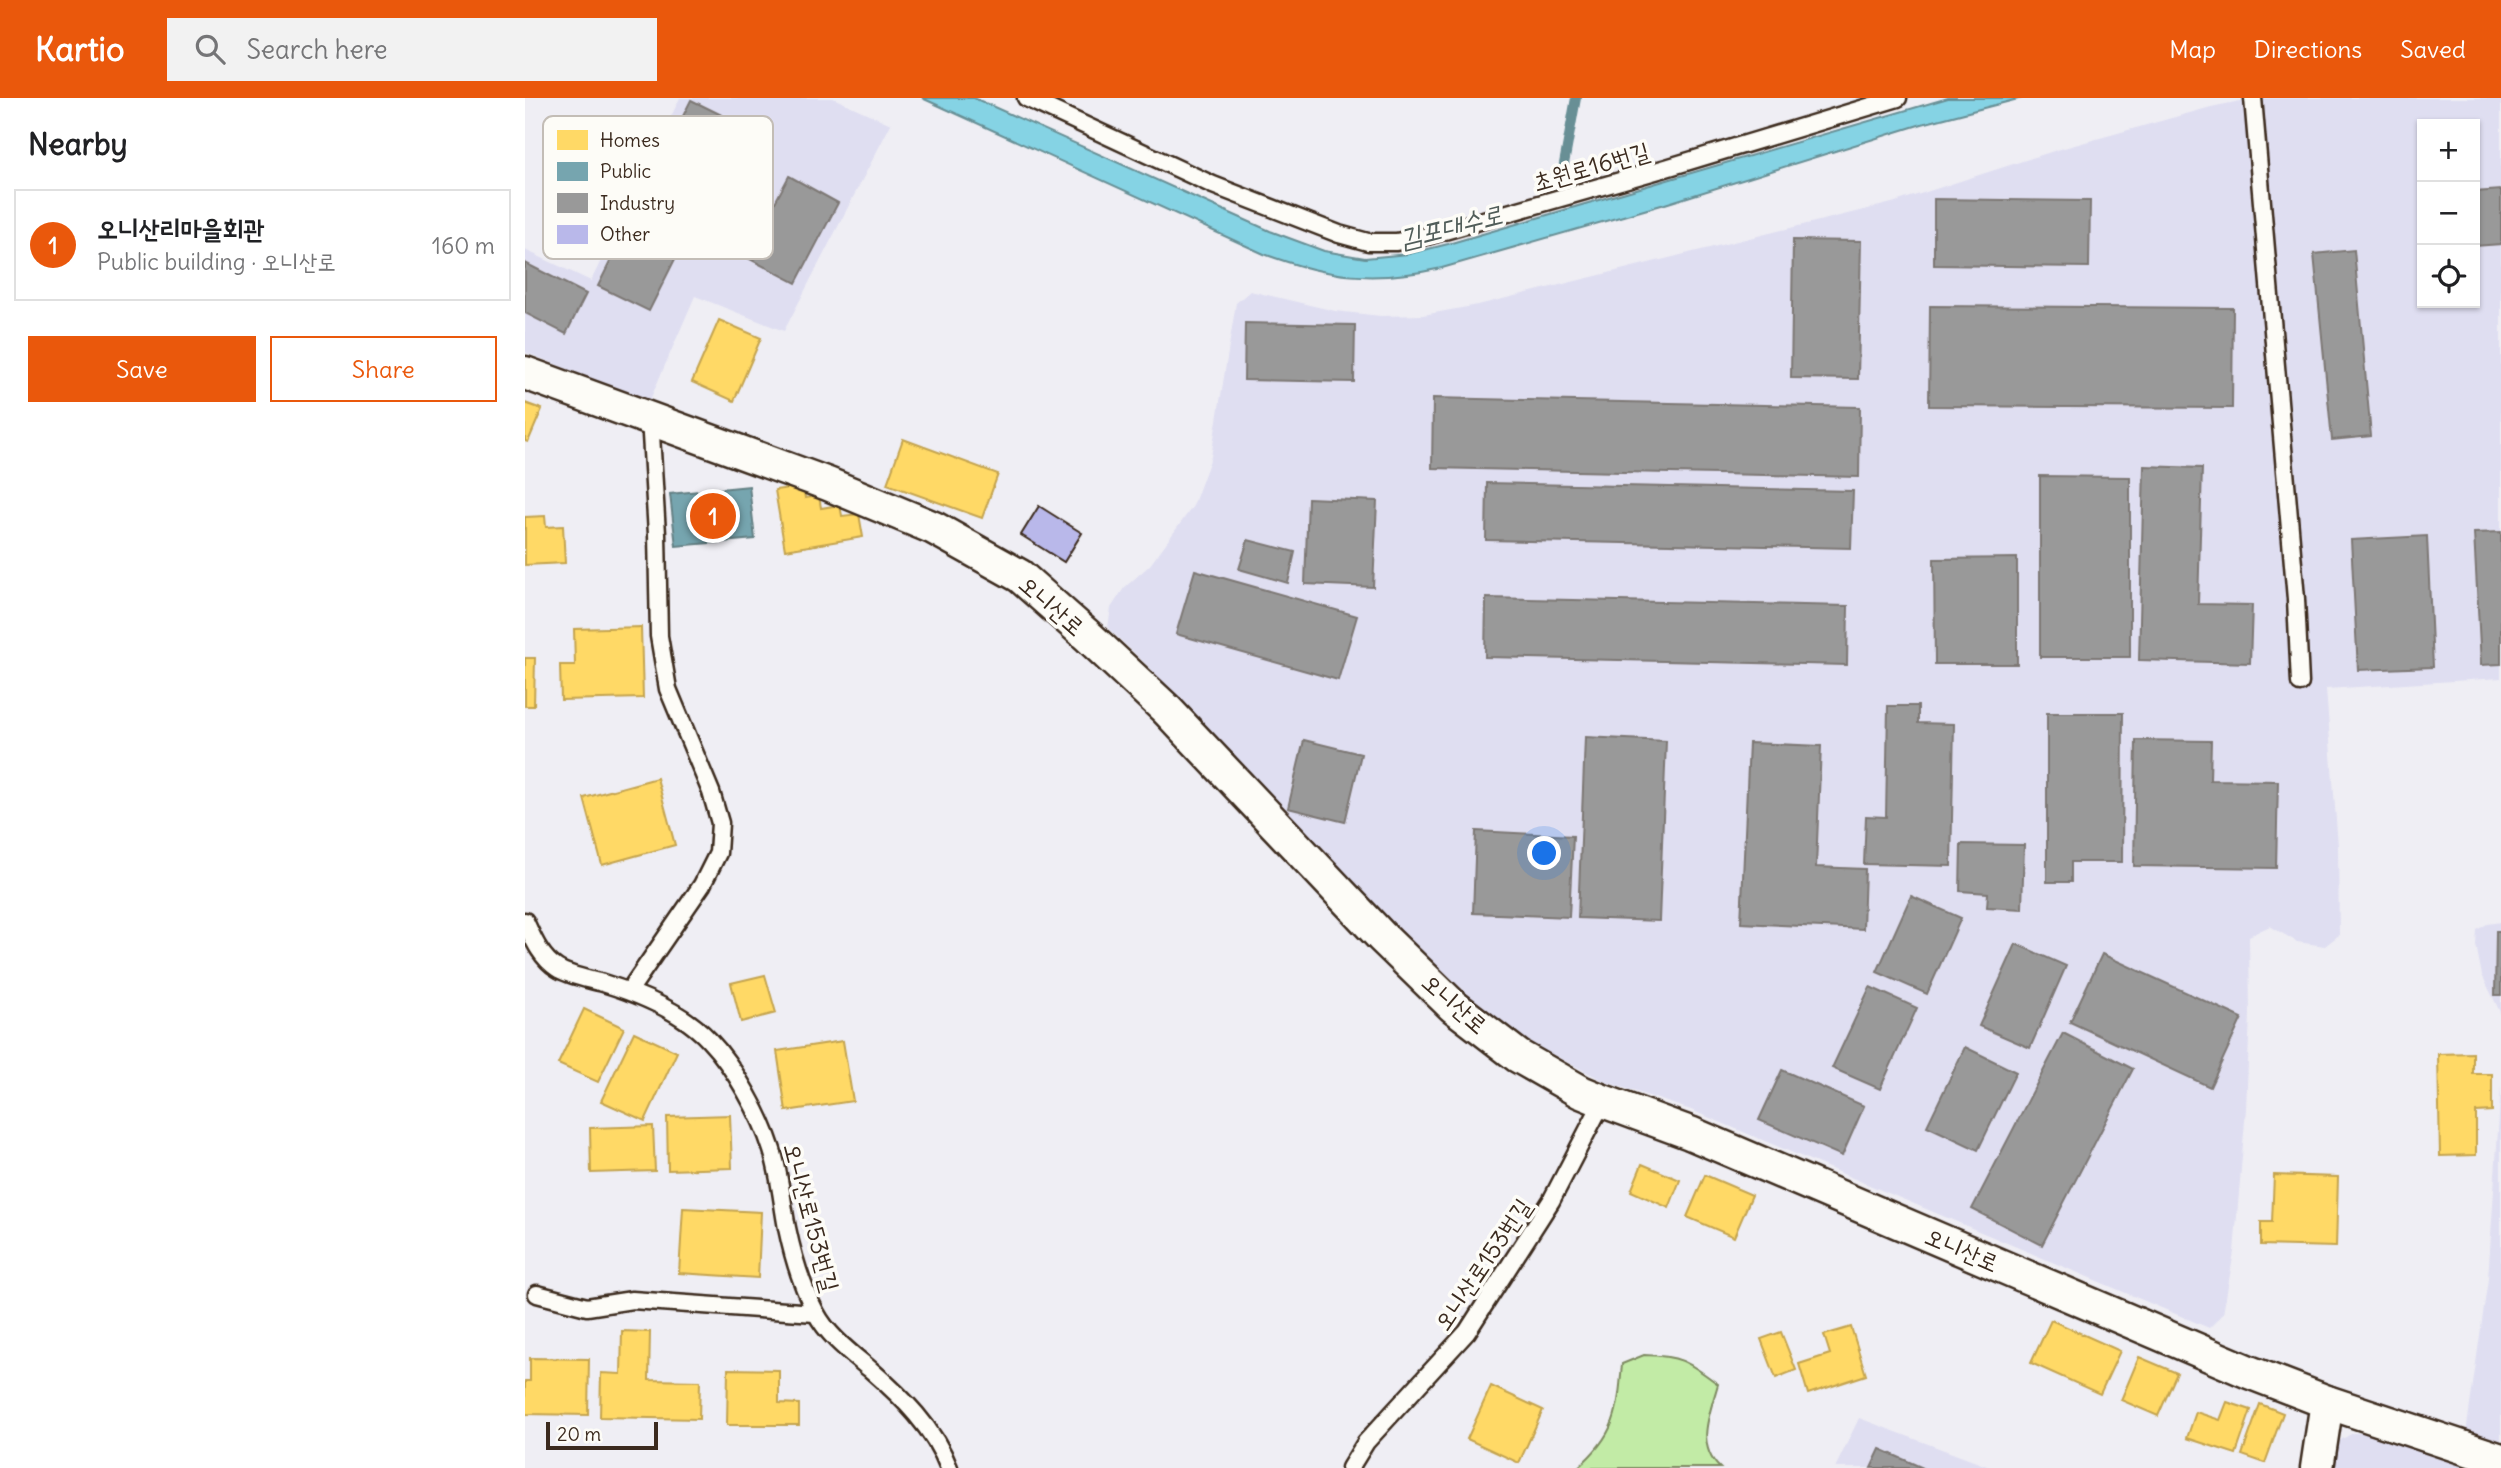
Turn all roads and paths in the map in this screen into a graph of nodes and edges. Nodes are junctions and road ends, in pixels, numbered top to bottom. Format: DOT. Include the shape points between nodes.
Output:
graph roads {
  1 [pos="1026,98"];
  2 [pos="1898,98"];
  3 [pos="2253,98"];
  4 [pos="525,373"];
  5 [pos="650,418"];
  6 [pos="2300,683"];
  7 [pos="525,921"];
  8 [pos="629,991"];
  9 [pos="1603,1101"];
  10 [pos="537,1294"];
  11 [pos="815,1313"];
  12 [pos="2327,1402"];
  13 [pos="2501,1460"];
  14 [pos="950,1468"];
  15 [pos="1350,1468"];
  16 [pos="2317,1468"];
  1 -- 2 [label="lane, 초원로16번길" via="1213,186 1285,215 1368,242 1382,242 1427,236 1503,215"];
  3 -- 6 [label="lane" via="2297,599"];
  4 -- 5 [label="street, 오니산로"];
  5 -- 8 [label="lane" via="659,636 668,689 720,823 717,853 702,885"];
  5 -- 9 [label="street, 오니산로" via="934,528 1020,576 1165,709 1453,1006 1518,1056"];
  7 -- 8 [label="lane, 오니산로153번길" via="540,952 558,969"];
  8 -- 11 [label="lane, 오니산로153번길" via="681,1018 708,1038 729,1065 772,1150 799,1276"];
  9 -- 12 [label="street, 오니산로" via="1690,1133"];
  9 -- 15 [label="lane, 오니산로153번길" via="1551,1201 1468,1332 1366,1442"];
  10 -- 11 [label="lane, 오니산로153번길" via="587,1307 632,1300"];
  11 -- 14 [label="lane, 오니산로153번길" via="922,1421"];
  12 -- 13 [label="street, 오니산로"];
  12 -- 16 [label="street"];
}
